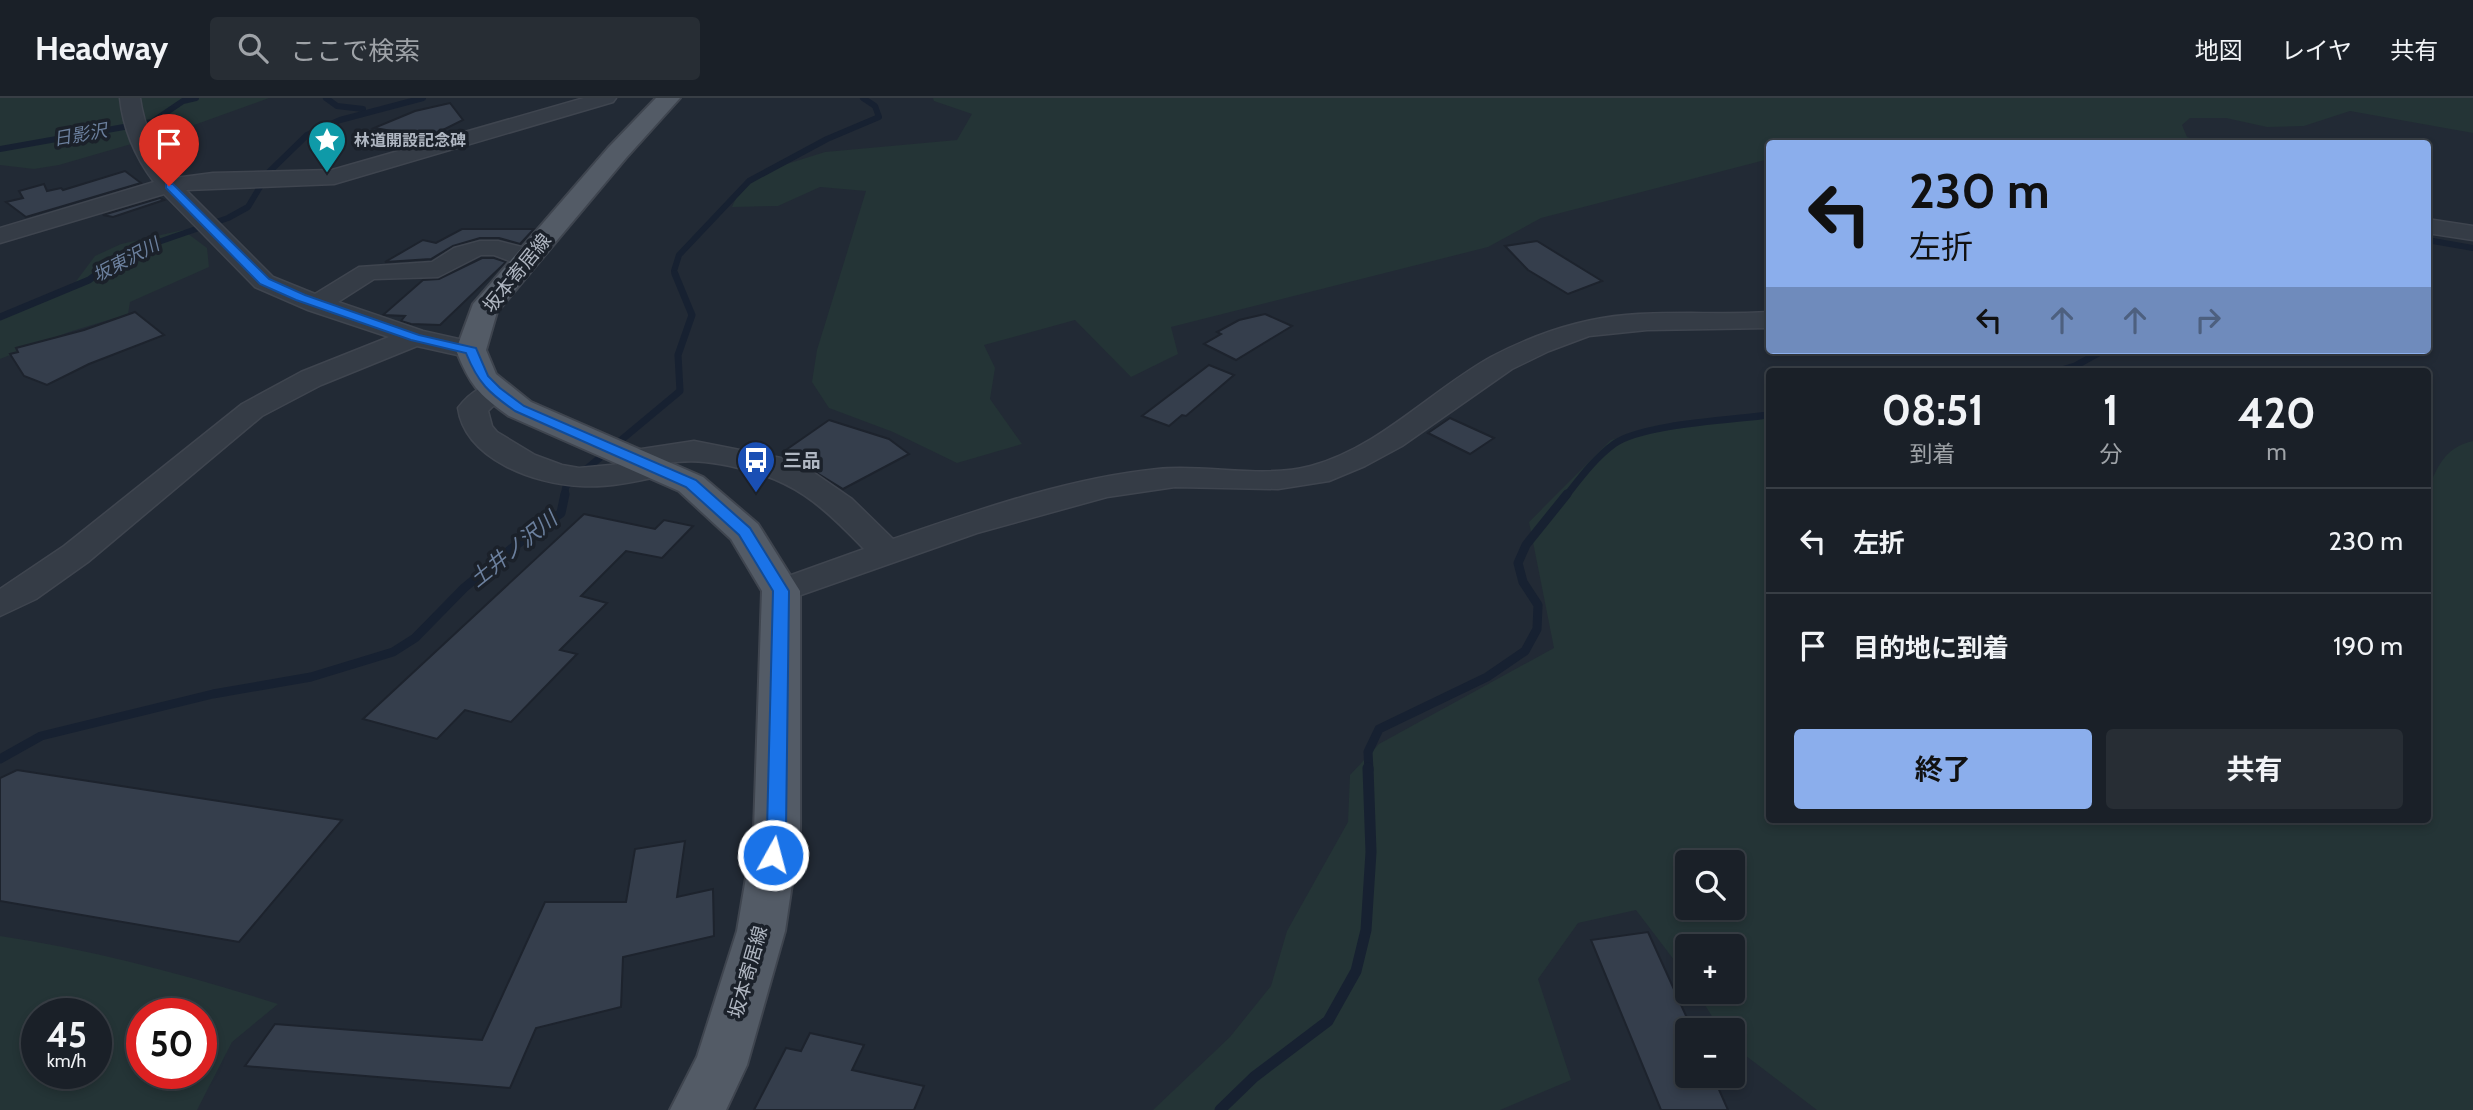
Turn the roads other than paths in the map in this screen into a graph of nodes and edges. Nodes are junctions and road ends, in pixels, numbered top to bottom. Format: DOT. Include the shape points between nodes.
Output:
graph roads {
  1 [pos="130,98"];
  2 [pos="606,98"];
  3 [pos="669,98"];
  4 [pos="169,186"];
  5 [pos="2431,227"];
  6 [pos="2473,233"];
  7 [pos="0,236"];
  8 [pos="529,256"];
  9 [pos="317,304"];
  10 [pos="1766,320"];
  11 [pos="415,337"];
  12 [pos="471,351"];
  13 [pos="644,463"];
  14 [pos="887,553"];
  15 [pos="781,591"];
  16 [pos="0,604"];
  17 [pos="697,1110"];
  1 -- 4 [label="street" via="151,162"];
  2 -- 4 [label="street" via="334,177"];
  3 -- 8 [label="main road, 坂本寄居線"];
  4 -- 7 [label="street"];
  4 -- 9 [label="street" via="264,282"];
  5 -- 6 [label="street"];
  8 -- 9 [label="street" via="481,248 438,268 368,272"];
  8 -- 12 [label="main road, 坂本寄居線" via="483,310"];
  9 -- 11 [label="street"];
  10 -- 14 [label="street" via="1605,325 1562,336 1502,363 1424,418 1339,468 1290,479 1157,479 1070,494"];
  11 -- 12 [label="street"];
  11 -- 16 [label="street" via="353,359 252,410 76,554"];
  12 -- 13 [label="main road" via="482,377 520,409"];
  13 -- 14 [label="street" via="694,450 770,465 802,479 841,506"];
  13 -- 15 [label="main road" via="691,484 745,532"];
  14 -- 15 [label="street"];
  15 -- 17 [label="main road, 坂本寄居線" via="777,830 763,918 721,1065"];
}
